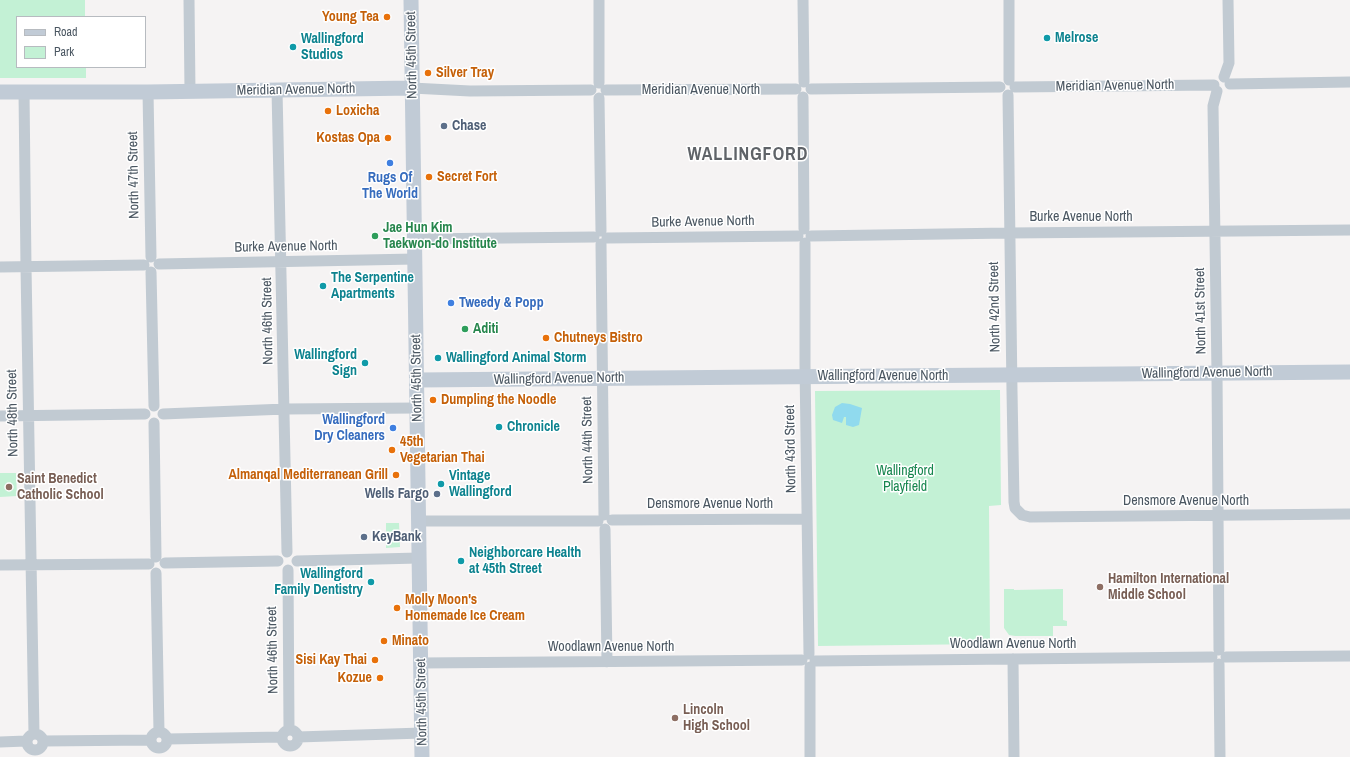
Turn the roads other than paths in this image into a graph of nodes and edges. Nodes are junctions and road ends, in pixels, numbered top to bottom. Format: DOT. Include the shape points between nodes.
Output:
graph roads {
  1 [pos="189,0"];
  2 [pos="411,0"];
  3 [pos="598,0"];
  4 [pos="803,0"];
  5 [pos="1009,0"];
  6 [pos="1228,0"];
  7 [pos="1227,81"];
  8 [pos="1350,82"];
  9 [pos="1012,84"];
  10 [pos="412,88"];
  11 [pos="1216,88"];
  12 [pos="804,89"];
  13 [pos="277,90"];
  14 [pos="599,90"];
  15 [pos="190,91"];
  16 [pos="1004,91"];
  17 [pos="0,92"];
  18 [pos="24,92"];
  19 [pos="148,92"];
  20 [pos="1350,230"];
  21 [pos="1215,231"];
  22 [pos="1009,233"];
  23 [pos="805,236"];
  24 [pos="414,238"];
  25 [pos="601,238"];
  26 [pos="415,259"];
  27 [pos="281,262"];
  28 [pos="151,265"];
  29 [pos="0,267"];
  30 [pos="26,267"];
  31 [pos="1350,372"];
  32 [pos="1217,373"];
  33 [pos="1011,375"];
  34 [pos="805,376"];
  35 [pos="602,378"];
  36 [pos="417,380"];
  37 [pos="154,406"];
  38 [pos="417,408"];
  39 [pos="284,409"];
  40 [pos="145,414"];
  41 [pos="163,414"];
  42 [pos="28,415"];
  43 [pos="0,416"];
  44 [pos="154,423"];
  45 [pos="1350,514"];
  46 [pos="1022,515"];
  47 [pos="1218,516"];
  48 [pos="807,519"];
  49 [pos="419,521"];
  50 [pos="605,521"];
  51 [pos="287,552"];
  52 [pos="419,558"];
  53 [pos="157,561"];
  54 [pos="278,561"];
  55 [pos="297,561"];
  56 [pos="0,565"];
  57 [pos="32,565"];
  58 [pos="288,570"];
  59 [pos="1350,656"];
  60 [pos="1219,657"];
  61 [pos="1013,659"];
  62 [pos="809,661"];
  63 [pos="607,662"];
  64 [pos="421,663"];
  65 [pos="422,733"];
  66 [pos="286,734"];
  67 [pos="163,735"];
  68 [pos="298,737"];
  69 [pos="30,738"];
  70 [pos="150,740"];
  71 [pos="43,741"];
  72 [pos="0,742"];
  73 [pos="290,752"];
  74 [pos="159,753"];
  75 [pos="34,754"];
  76 [pos="422,757"];
  77 [pos="810,757"];
  78 [pos="1014,757"];
  79 [pos="1220,757"];
  1 -- 15 [label="street"];
  2 -- 10 [label="street, North 45th Street"];
  3 -- 14 [label="street, North 44th Street"];
  4 -- 12 [label="street, North 43rd Street"];
  5 -- 9 [label="street"];
  6 -- 7 [label="street"];
  7 -- 8 [label="street"];
  7 -- 11 [label="street" via="1217,78"];
  9 -- 11 [label="street, Meridian Avenue North"];
  9 -- 16 [label="street" via="1013,93"];
  10 -- 13 [label="street, Meridian Avenue North"];
  10 -- 14 [label="street, Meridian Avenue North" via="470,91"];
  10 -- 24 [label="street, North 45th Street"];
  11 -- 21 [label="street, North 41st Street" via="1212,106"];
  12 -- 14 [label="street, Meridian Avenue North"];
  12 -- 16 [label="street, Meridian Avenue North"];
  12 -- 23 [label="street, North 43rd Street"];
  13 -- 15 [label="street, Meridian Avenue North"];
  13 -- 27 [label="street, North 46th Street"];
  14 -- 25 [label="street, North 44th Street"];
  15 -- 19 [label="street, Meridian Avenue North"];
  16 -- 22 [label="street, North 42nd Street"];
  17 -- 18 [label="street, Meridian Avenue North"];
  18 -- 19 [label="street, Meridian Avenue North"];
  18 -- 30 [label="street, North 48th Street"];
  19 -- 28 [label="street, North 47th Street"];
  20 -- 21 [label="street, Burke Avenue North"];
  21 -- 22 [label="street, Burke Avenue North"];
  21 -- 32 [label="street, North 41st Street"];
  22 -- 23 [label="street, Burke Avenue North"];
  22 -- 33 [label="street, North 42nd Street"];
  23 -- 25 [label="street, Burke Avenue North"];
  23 -- 34 [label="street, North 43rd Street"];
  24 -- 25 [label="street, Burke Avenue North"];
  24 -- 26 [label="street, North 45th Street"];
  25 -- 35 [label="street, North 44th Street"];
  26 -- 27 [label="street, Burke Avenue North"];
  26 -- 36 [label="street, North 45th Street"];
  27 -- 28 [label="street, Burke Avenue North"];
  27 -- 39 [label="street, North 46th Street"];
  28 -- 30 [label="street, Burke Avenue North"];
  28 -- 37 [label="street, North 47th Street"];
  29 -- 30 [label="street, Burke Avenue North"];
  30 -- 42 [label="street, North 48th Street"];
  31 -- 32 [label="street, Wallingford Avenue North"];
  32 -- 33 [label="street, Wallingford Avenue North"];
  32 -- 47 [label="street, North 41st Street"];
  33 -- 34 [label="street, Wallingford Avenue North"];
  33 -- 46 [label="street, North 42nd Street" via="1014,502 1015,508"];
  34 -- 35 [label="street, Wallingford Avenue North"];
  34 -- 48 [label="street, North 43rd Street"];
  35 -- 36 [label="street, Wallingford Avenue North"];
  35 -- 50 [label="street, North 44th Street"];
  36 -- 38 [label="street, North 45th Street"];
  37 -- 40 [label="street" via="147,408"];
  37 -- 41 [label="street" via="160,408"];
  38 -- 39 [label="street"];
  38 -- 49 [label="street, North 45th Street"];
  39 -- 41 [label="street"];
  39 -- 51 [label="street, North 46th Street"];
  40 -- 42 [label="street"];
  40 -- 44 [label="street" via="148,421"];
  41 -- 44 [label="street" via="160,421"];
  42 -- 43 [label="street"];
  42 -- 57 [label="street, North 48th Street"];
  44 -- 53 [label="street"];
  45 -- 47 [label="street, Densmore Avenue North"];
  46 -- 47 [label="street, Densmore Avenue North"];
  47 -- 60 [label="street, North 41st Street"];
  48 -- 50 [label="street, Densmore Avenue North"];
  48 -- 62 [label="street, North 43rd Street"];
  49 -- 50 [label="street, Densmore Avenue North"];
  49 -- 52 [label="street, North 45th Street"];
  50 -- 63 [label="street, North 44th Street"];
  51 -- 54 [label="street" via="281,554"];
  51 -- 55 [label="street" via="292,553"];
  52 -- 55 [label="street"];
  52 -- 64 [label="street, North 45th Street"];
  53 -- 54 [label="street"];
  53 -- 57 [label="street"];
  53 -- 67 [label="street" via="151,570 156,573"];
  54 -- 58 [label="street" via="281,568"];
  55 -- 58 [label="street" via="295,567"];
  56 -- 57 [label="street"];
  57 -- 69 [label="street, North 48th Street"];
  58 -- 66 [label="street, North 46th Street"];
  59 -- 60 [label="street, Woodlawn Avenue North"];
  60 -- 61 [label="street, Woodlawn Avenue North"];
  60 -- 79 [label="street, North 41st Street"];
  61 -- 62 [label="street, Woodlawn Avenue North"];
  61 -- 78 [label="street"];
  62 -- 63 [label="street, Woodlawn Avenue North"];
  62 -- 77 [label="street, North 43rd Street"];
  63 -- 64 [label="street, Woodlawn Avenue North"];
  64 -- 65 [label="street, North 45th Street"];
  65 -- 68 [label="street"];
  65 -- 76 [label="street, North 45th Street"];
  66 -- 67 [label="street"];
  66 -- 68 [label="street" via="296,732"];
  66 -- 73 [label="street" via="284,744"];
  67 -- 70 [label="street" via="154,733"];
  67 -- 74 [label="street" via="165,746"];
  68 -- 73 [label="street"];
  69 -- 71 [label="street" via="40,736"];
  69 -- 72 [label="street"];
  69 -- 75 [label="street" via="29,748"];
  70 -- 71 [label="street"];
  70 -- 74 [label="street"];
  71 -- 75 [label="street"];
}
